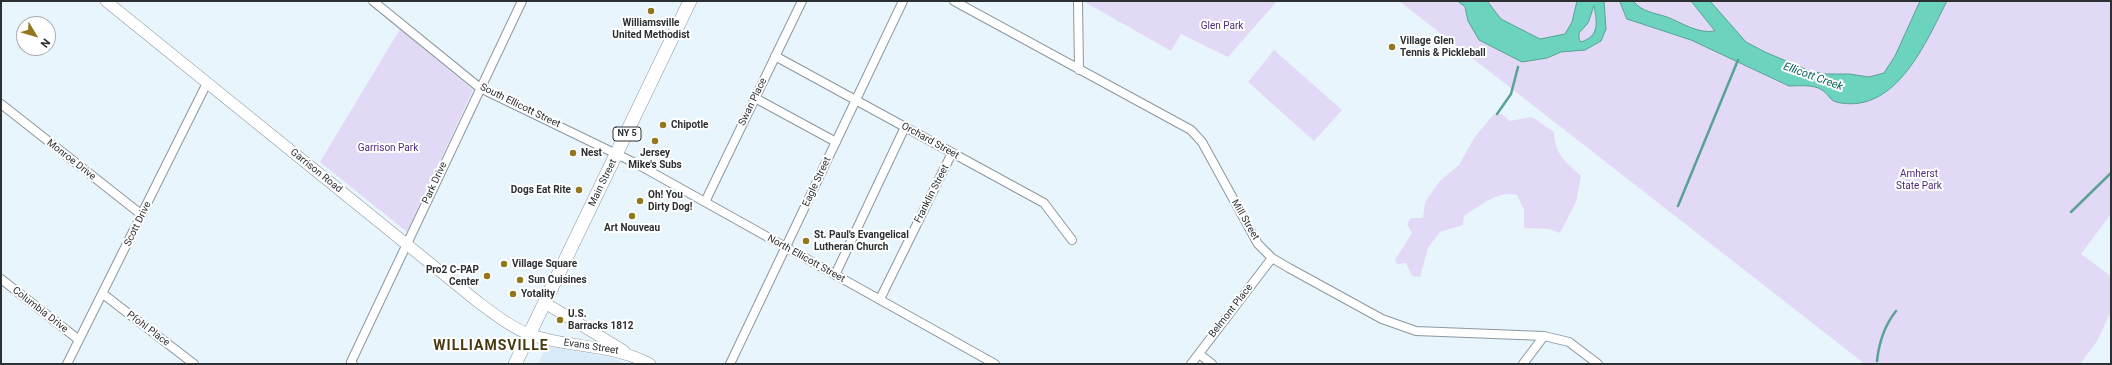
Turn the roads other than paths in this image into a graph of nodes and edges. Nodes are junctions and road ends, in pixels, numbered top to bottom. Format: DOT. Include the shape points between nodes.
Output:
graph roads {
  1 [pos="106,1"];
  2 [pos="373,1"];
  3 [pos="522,1"];
  4 [pos="690,1"];
  5 [pos="802,1"];
  6 [pos="903,1"];
  7 [pos="954,1"];
  8 [pos="1078,1"];
  9 [pos="775,56"];
  10 [pos="1079,70"];
  11 [pos="207,83"];
  12 [pos="480,88"];
  13 [pos="755,98"];
  14 [pos="856,100"];
  15 [pos="1,104"];
  16 [pos="905,127"];
  17 [pos="836,142"];
  18 [pos="952,153"];
  19 [pos="617,154"];
  20 [pos="705,202"];
  21 [pos="142,215"];
  22 [pos="1072,240"];
  23 [pos="407,244"];
  24 [pos="786,247"];
  25 [pos="1272,258"];
  26 [pos="835,275"];
  27 [pos="1,279"];
  28 [pos="102,294"];
  29 [pos="880,299"];
  30 [pos="545,303"];
  31 [pos="530,334"];
  32 [pos="1544,336"];
  33 [pos="79,340"];
  34 [pos="626,352"];
  35 [pos="1198,354"];
  36 [pos="67,364"];
  37 [pos="194,364"];
  38 [pos="353,364"];
  39 [pos="516,364"];
  40 [pos="650,364"];
  41 [pos="730,364"];
  42 [pos="995,364"];
  43 [pos="1191,364"];
  44 [pos="1212,364"];
  45 [pos="1523,364"];
  46 [pos="1598,364"];
  1 -- 11 [label="street, Garrison Road"];
  2 -- 12 [label="street, South Ellicott Street"];
  3 -- 12 [label="street, Park Drive"];
  4 -- 19 [label="main road, Main Street / NY 5"];
  5 -- 9 [label="street, Swan Place"];
  6 -- 14 [label="street, Eagle Street"];
  7 -- 10 [label="street, Mill Street"];
  8 -- 10 [label="street"];
  9 -- 13 [label="street, Swan Place"];
  9 -- 14 [label="street, Orchard Street"];
  10 -- 25 [label="street, Mill Street" via="1191,130 1202,142 1258,244"];
  11 -- 21 [label="street, Scott Drive"];
  11 -- 23 [label="street, Garrison Road"];
  12 -- 19 [label="street, South Ellicott Street"];
  12 -- 23 [label="street, Park Drive"];
  13 -- 17 [label="street"];
  13 -- 20 [label="street, Swan Place"];
  14 -- 16 [label="street, Orchard Street"];
  14 -- 17 [label="street, Eagle Street"];
  15 -- 21 [label="street, Monroe Drive"];
  16 -- 18 [label="street, Orchard Street"];
  16 -- 26 [label="street"];
  17 -- 24 [label="street, Eagle Street"];
  18 -- 22 [label="street, Orchard Street" via="1044,203"];
  18 -- 29 [label="street, Franklin Street"];
  19 -- 20 [label="street, North Ellicott Street"];
  19 -- 30 [label="main road, Main Street / NY 5"];
  20 -- 24 [label="street, North Ellicott Street"];
  21 -- 28 [label="street, Scott Drive"];
  23 -- 31 [label="street, Garrison Road" via="482,305"];
  23 -- 38 [label="street, Park Drive" via="351,362"];
  24 -- 26 [label="street, North Ellicott Street"];
  24 -- 41 [label="street, Eagle Street"];
  25 -- 32 [label="street, Mill Street" via="1382,319 1416,331"];
  25 -- 35 [label="street, Belmont Place"];
  26 -- 29 [label="street, North Ellicott Street"];
  27 -- 33 [label="street, Columbia Drive"];
  28 -- 33 [label="street, Scott Drive"];
  28 -- 37 [label="street, Pfohl Place"];
  29 -- 42 [label="street, North Ellicott Street"];
  30 -- 31 [label="main road, Main Street / NY 5"];
  30 -- 34 [label="street"];
  31 -- 34 [label="street, Evans Street"];
  31 -- 39 [label="main road, Main Street / NY 5"];
  32 -- 45 [label="street"];
  32 -- 46 [label="street, Mill Street" via="1569,342"];
  33 -- 36 [label="street, Scott Drive"];
  34 -- 40 [label="street, Evans Street"];
  35 -- 43 [label="street, Belmont Place"];
  35 -- 44 [label="street"];
}
